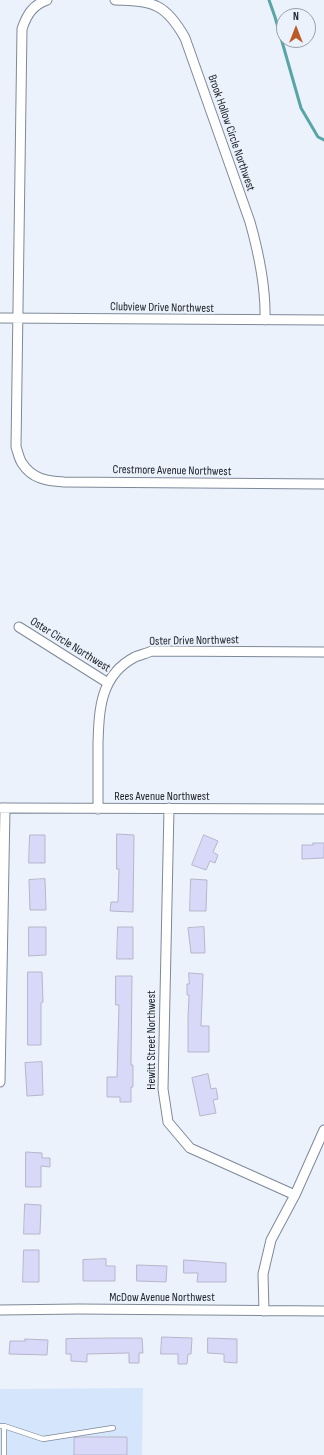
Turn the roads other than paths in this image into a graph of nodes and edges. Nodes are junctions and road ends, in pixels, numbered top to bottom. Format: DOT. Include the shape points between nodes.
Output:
graph roads {
  1 [pos="48,0"];
  2 [pos="115,0"];
  3 [pos="0,318"];
  4 [pos="19,318"];
  5 [pos="266,320"];
  6 [pos="324,320"];
  7 [pos="324,484"];
  8 [pos="19,627"];
  9 [pos="324,652"];
  10 [pos="108,683"];
  11 [pos="2,808"];
  12 [pos="169,808"];
  13 [pos="98,809"];
  14 [pos="324,809"];
  15 [pos="0,1082"];
  16 [pos="324,1130"];
  17 [pos="295,1195"];
  18 [pos="0,1310"];
  19 [pos="264,1311"];
  20 [pos="324,1311"];
  21 [pos="2,1426"];
  22 [pos="113,1428"];
  23 [pos="4,1455"];
  1 -- 4 [label="street" via="40,2 32,9 22,29"];
  2 -- 5 [label="street, Brook Hollow Circle Northwest" via="137,0 161,8 171,16 185,38 259,252"];
  3 -- 4 [label="street, Clubview Drive Northwest"];
  4 -- 5 [label="street, Clubview Drive Northwest"];
  4 -- 7 [label="street, Crestmore Avenue Northwest" via="16,447 21,462 32,474 44,480 64,482"];
  5 -- 6 [label="street, Clubview Drive Northwest"];
  8 -- 10 [label="street, Oster Circle Northwest"];
  9 -- 10 [label="street, Oster Drive Northwest" via="152,651 124,664"];
  10 -- 13 [label="street, Oster Drive Northwest" via="101,700 98,722"];
  11 -- 13 [label="street, Rees Avenue Northwest"];
  11 -- 15 [label="street"];
  12 -- 13 [label="street, Rees Avenue Northwest"];
  12 -- 14 [label="street, Rees Avenue Northwest"];
  12 -- 17 [label="street, Hewitt Street Northwest" via="163,1067 168,1122 190,1148"];
  16 -- 17 [label="street"];
  17 -- 19 [label="street" via="271,1240 263,1274"];
  18 -- 19 [label="street, McDow Avenue Northwest"];
  19 -- 20 [label="street, McDow Avenue Northwest"];
  21 -- 22 [label="lane" via="43,1439"];
  21 -- 23 [label="lane"];
}
